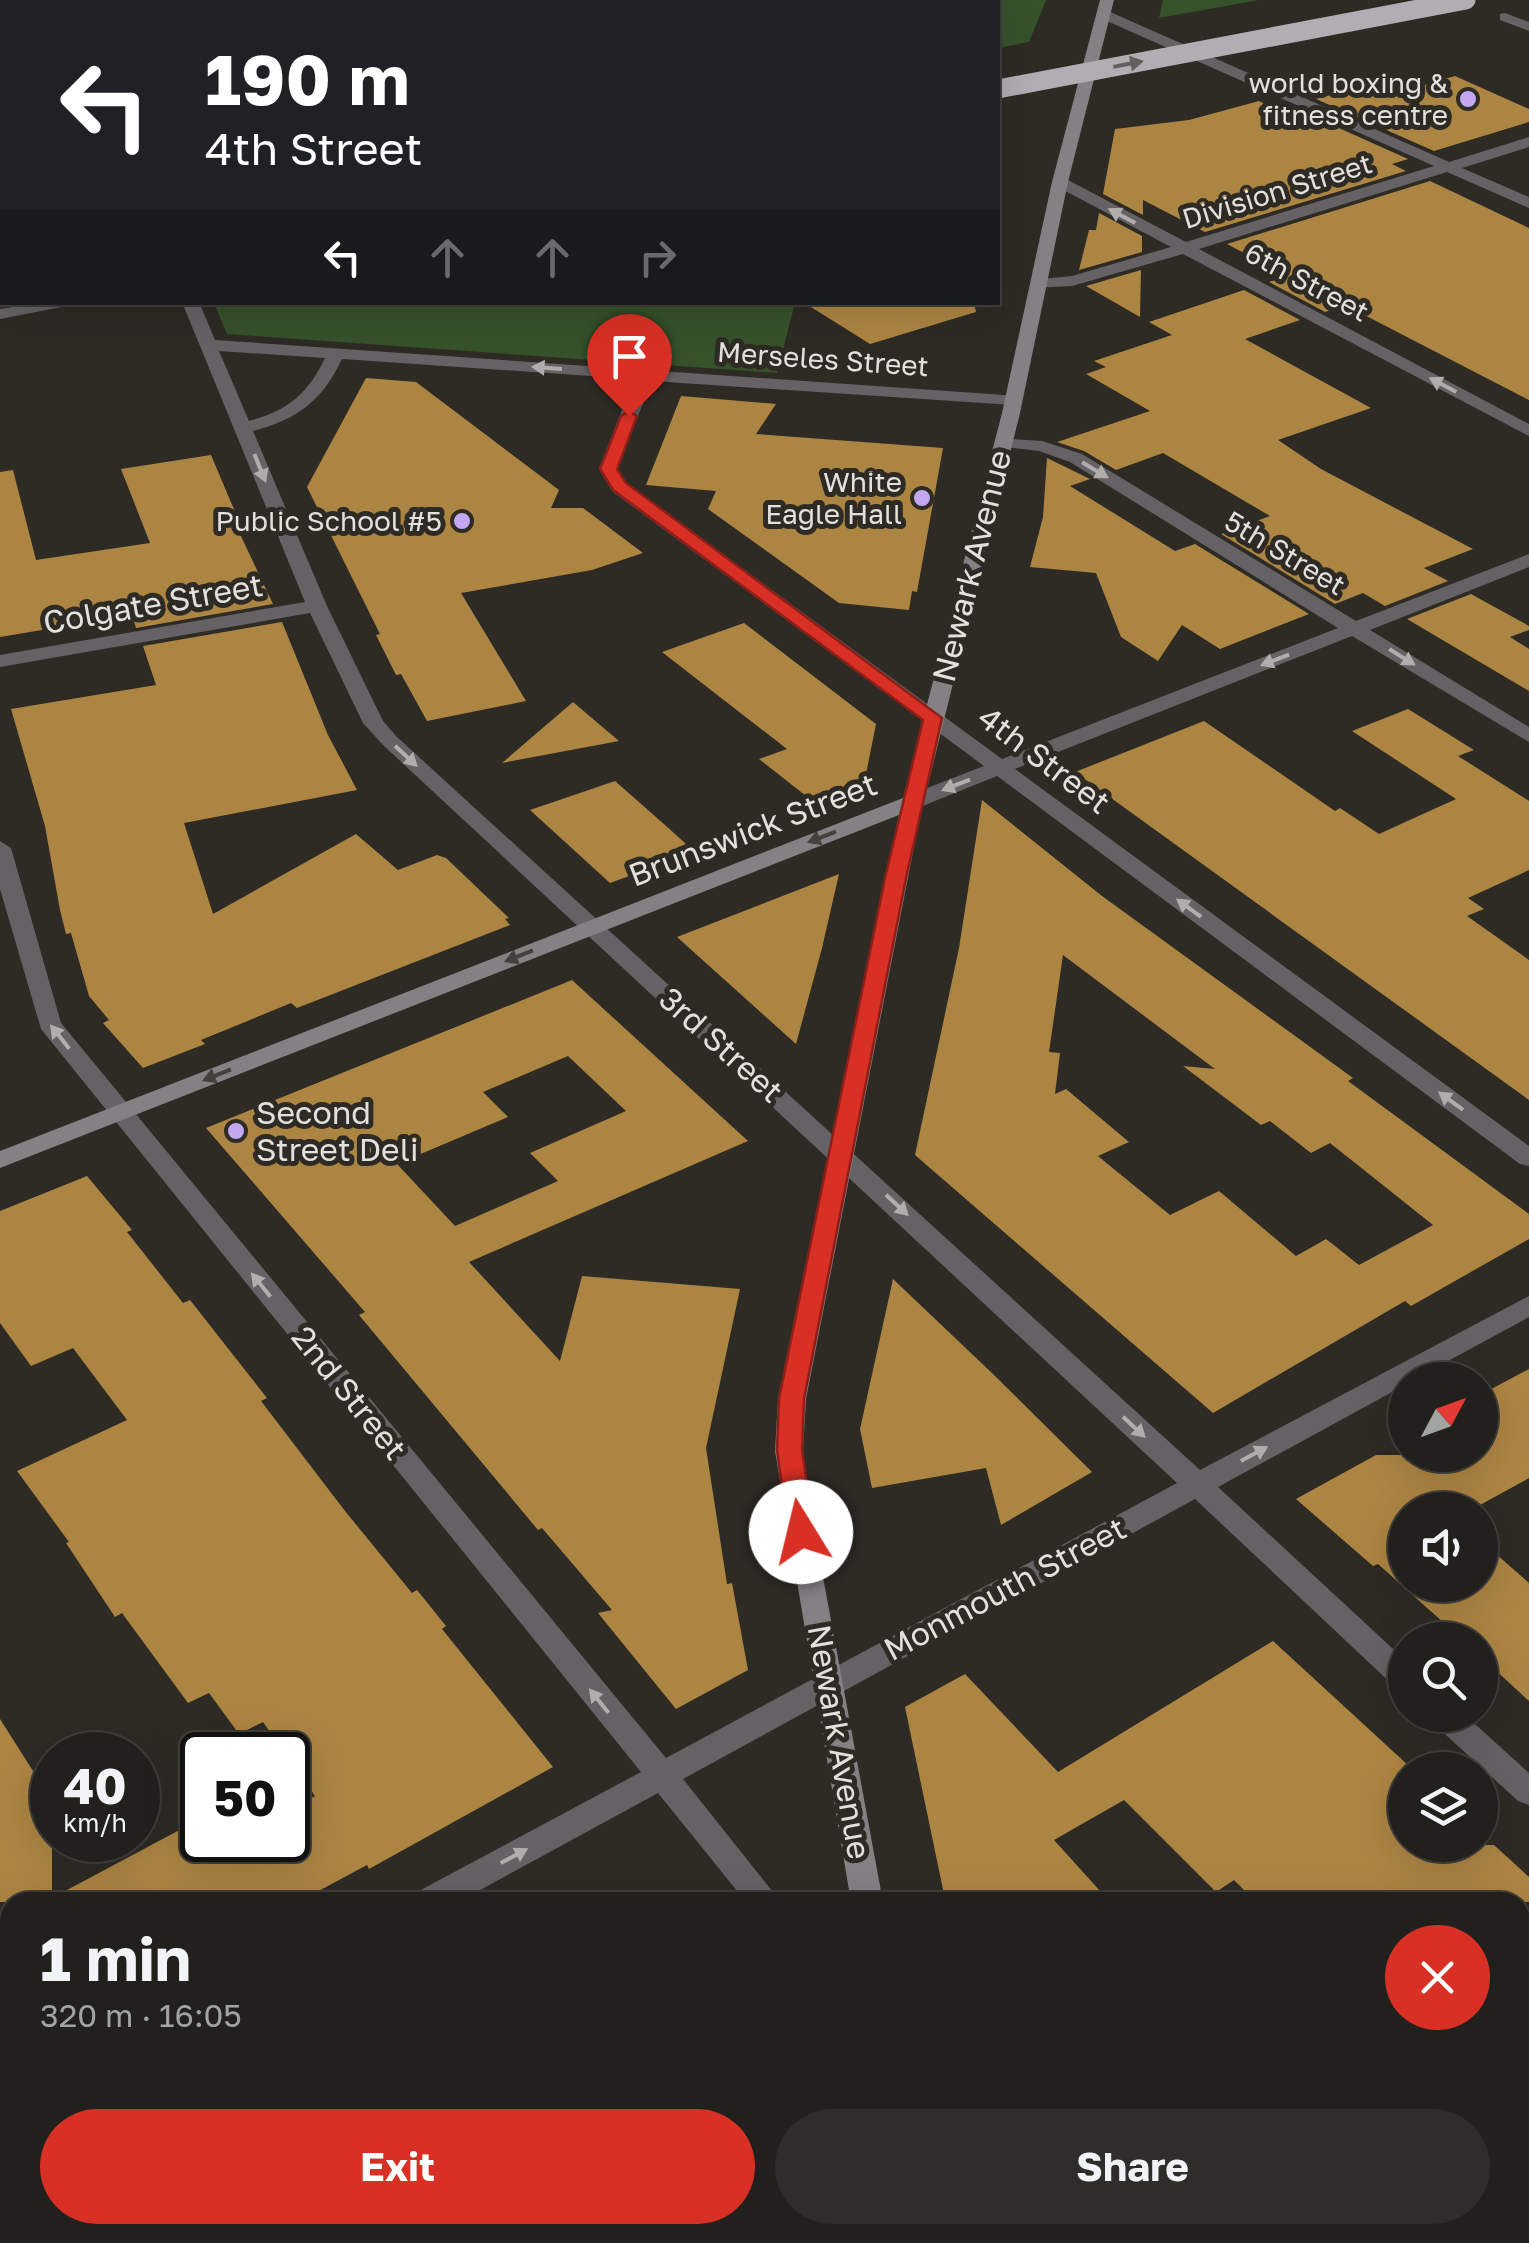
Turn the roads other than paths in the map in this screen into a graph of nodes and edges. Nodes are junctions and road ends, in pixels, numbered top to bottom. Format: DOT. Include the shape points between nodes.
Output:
graph roads {
  1 [pos="1369,0"];
  2 [pos="1466,0"];
  3 [pos="1105,7"];
  4 [pos="1505,18"];
  5 [pos="1529,27"];
  6 [pos="1000,70"];
  7 [pos="1000,89"];
  8 [pos="1529,142"];
  9 [pos="1450,167"];
  10 [pos="1060,182"];
  11 [pos="1529,204"];
  12 [pos="1185,248"];
  13 [pos="1038,284"];
  14 [pos="60,305"];
  15 [pos="191,305"];
  16 [pos="0,314"];
  17 [pos="210,346"];
  18 [pos="336,354"];
  19 [pos="645,375"];
  20 [pos="1014,400"];
  21 [pos="244,428"];
  22 [pos="1529,431"];
  23 [pos="1003,442"];
  24 [pos="1529,560"];
  25 [pos="316,606"];
  26 [pos="1355,628"];
  27 [pos="0,661"];
  28 [pos="933,718"];
  29 [pos="1529,736"];
  30 [pos="999,768"];
  31 [pos="912,802"];
  32 [pos="0,848"];
  33 [pos="592,928"];
  34 [pos="121,1113"];
  35 [pos="841,1154"];
  36 [pos="1529,1158"];
  37 [pos="0,1160"];
  38 [pos="1529,1305"];
  39 [pos="1196,1486"];
  40 [pos="1388,1662"];
  41 [pos="830,1685"];
  42 [pos="1464,1732"];
  43 [pos="660,1776"];
  44 [pos="1529,1792"];
  45 [pos="446,1892"];
  46 [pos="757,1892"];
  47 [pos="864,1892"];
  1 -- 6 [label="highway"];
  7 -- 2 [label="highway, one-way, bridge"];
  3 -- 9 [label="street"];
  3 -- 10 [label="main road, Newark Avenue"];
  4 -- 5 [label="street"];
  8 -- 9 [label="street, Division Street"];
  9 -- 11 [label="street"];
  9 -- 12 [label="street, Division Street"];
  12 -- 10 [label="street, 6th Street, one-way"];
  10 -- 13 [label="main road, Newark Avenue"];
  12 -- 13 [label="street, Division Street" via="1072,281"];
  22 -- 12 [label="street, 6th Street, one-way"];
  13 -- 20 [label="main road, Newark Avenue"];
  14 -- 16 [label="street"];
  15 -- 17 [label="street, 3rd Street"];
  17 -- 18 [label="street, Merseles Street"];
  17 -- 21 [label="street, 3rd Street"];
  19 -- 18 [label="street, Merseles Street, one-way"];
  18 -- 21 [label="street" via="315,397 299,410"];
  19 -- 20 [label="street, Merseles Street"];
  19 -- 28 [label="street, 4th Street" via="608,469 619,487"];
  20 -- 23 [label="main road, Newark Avenue"];
  21 -- 25 [label="street, 3rd Street, one-way"];
  23 -- 26 [label="street, 5th Street, one-way" via="1076,458"];
  23 -- 28 [label="main road, Newark Avenue"];
  24 -- 26 [label="street, Brunswick Street"];
  25 -- 27 [label="street, Colgate Street"];
  25 -- 33 [label="street, 3rd Street, one-way" via="374,723"];
  26 -- 29 [label="street, 5th Street, one-way"];
  26 -- 30 [label="street, Brunswick Street, one-way"];
  28 -- 30 [label="street, 4th Street"];
  28 -- 31 [label="main road, Newark Avenue"];
  30 -- 31 [label="street, Brunswick Street, one-way"];
  36 -- 30 [label="street, 4th Street, one-way"];
  31 -- 33 [label="main road, Brunswick Street, one-way"];
  31 -- 35 [label="main road, Newark Avenue"];
  34 -- 32 [label="street, 2nd Street, one-way" via="49,1024"];
  33 -- 34 [label="main road, Brunswick Street, one-way"];
  33 -- 35 [label="street, 3rd Street"];
  34 -- 37 [label="main road, Brunswick Street"];
  43 -- 34 [label="street, 2nd Street, one-way"];
  35 -- 39 [label="street, 3rd Street, one-way"];
  35 -- 41 [label="main road, Newark Avenue" via="792,1399 790,1450"];
  39 -- 38 [label="street, Monmouth Street, one-way"];
  39 -- 40 [label="street, 3rd Street"];
  39 -- 41 [label="street, Monmouth Street"];
  41 -- 43 [label="street, Monmouth Street"];
  41 -- 47 [label="main road, Newark Avenue"];
  42 -- 44 [label="street"];
  45 -- 43 [label="street, Monmouth Street, one-way"];
  43 -- 46 [label="street, 2nd Street"];
}
